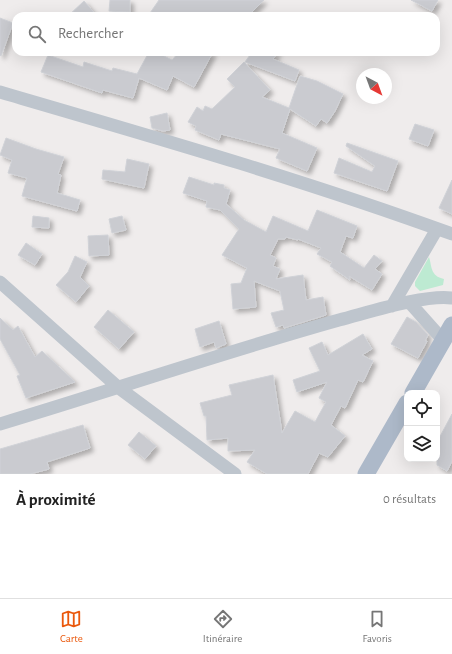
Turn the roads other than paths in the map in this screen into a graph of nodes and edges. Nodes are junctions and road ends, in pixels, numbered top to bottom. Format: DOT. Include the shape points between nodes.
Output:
graph roads {
  1 [pos="0,92"];
  2 [pos="437,228"];
  3 [pos="452,234"];
  4 [pos="0,282"];
  5 [pos="452,298"];
  6 [pos="410,303"];
  7 [pos="392,306"];
  8 [pos="452,325"];
  9 [pos="443,340"];
  10 [pos="119,388"];
  11 [pos="415,390"];
  12 [pos="404,408"];
  13 [pos="0,424"];
  14 [pos="235,474"];
  15 [pos="366,474"];
  1 -- 2 [label="street" via="145,134"];
  2 -- 3 [label="street"];
  2 -- 7 [label="street"];
  4 -- 10 [label="street"];
  5 -- 6 [label="street" via="435,298"];
  6 -- 7 [label="street"];
  6 -- 9 [label="street"];
  7 -- 10 [label="street" via="273,339"];
  8 -- 9 [label="main road"];
  9 -- 11 [label="main road"];
  10 -- 13 [label="street"];
  10 -- 14 [label="street"];
  12 -- 15 [label="main road"];
}
